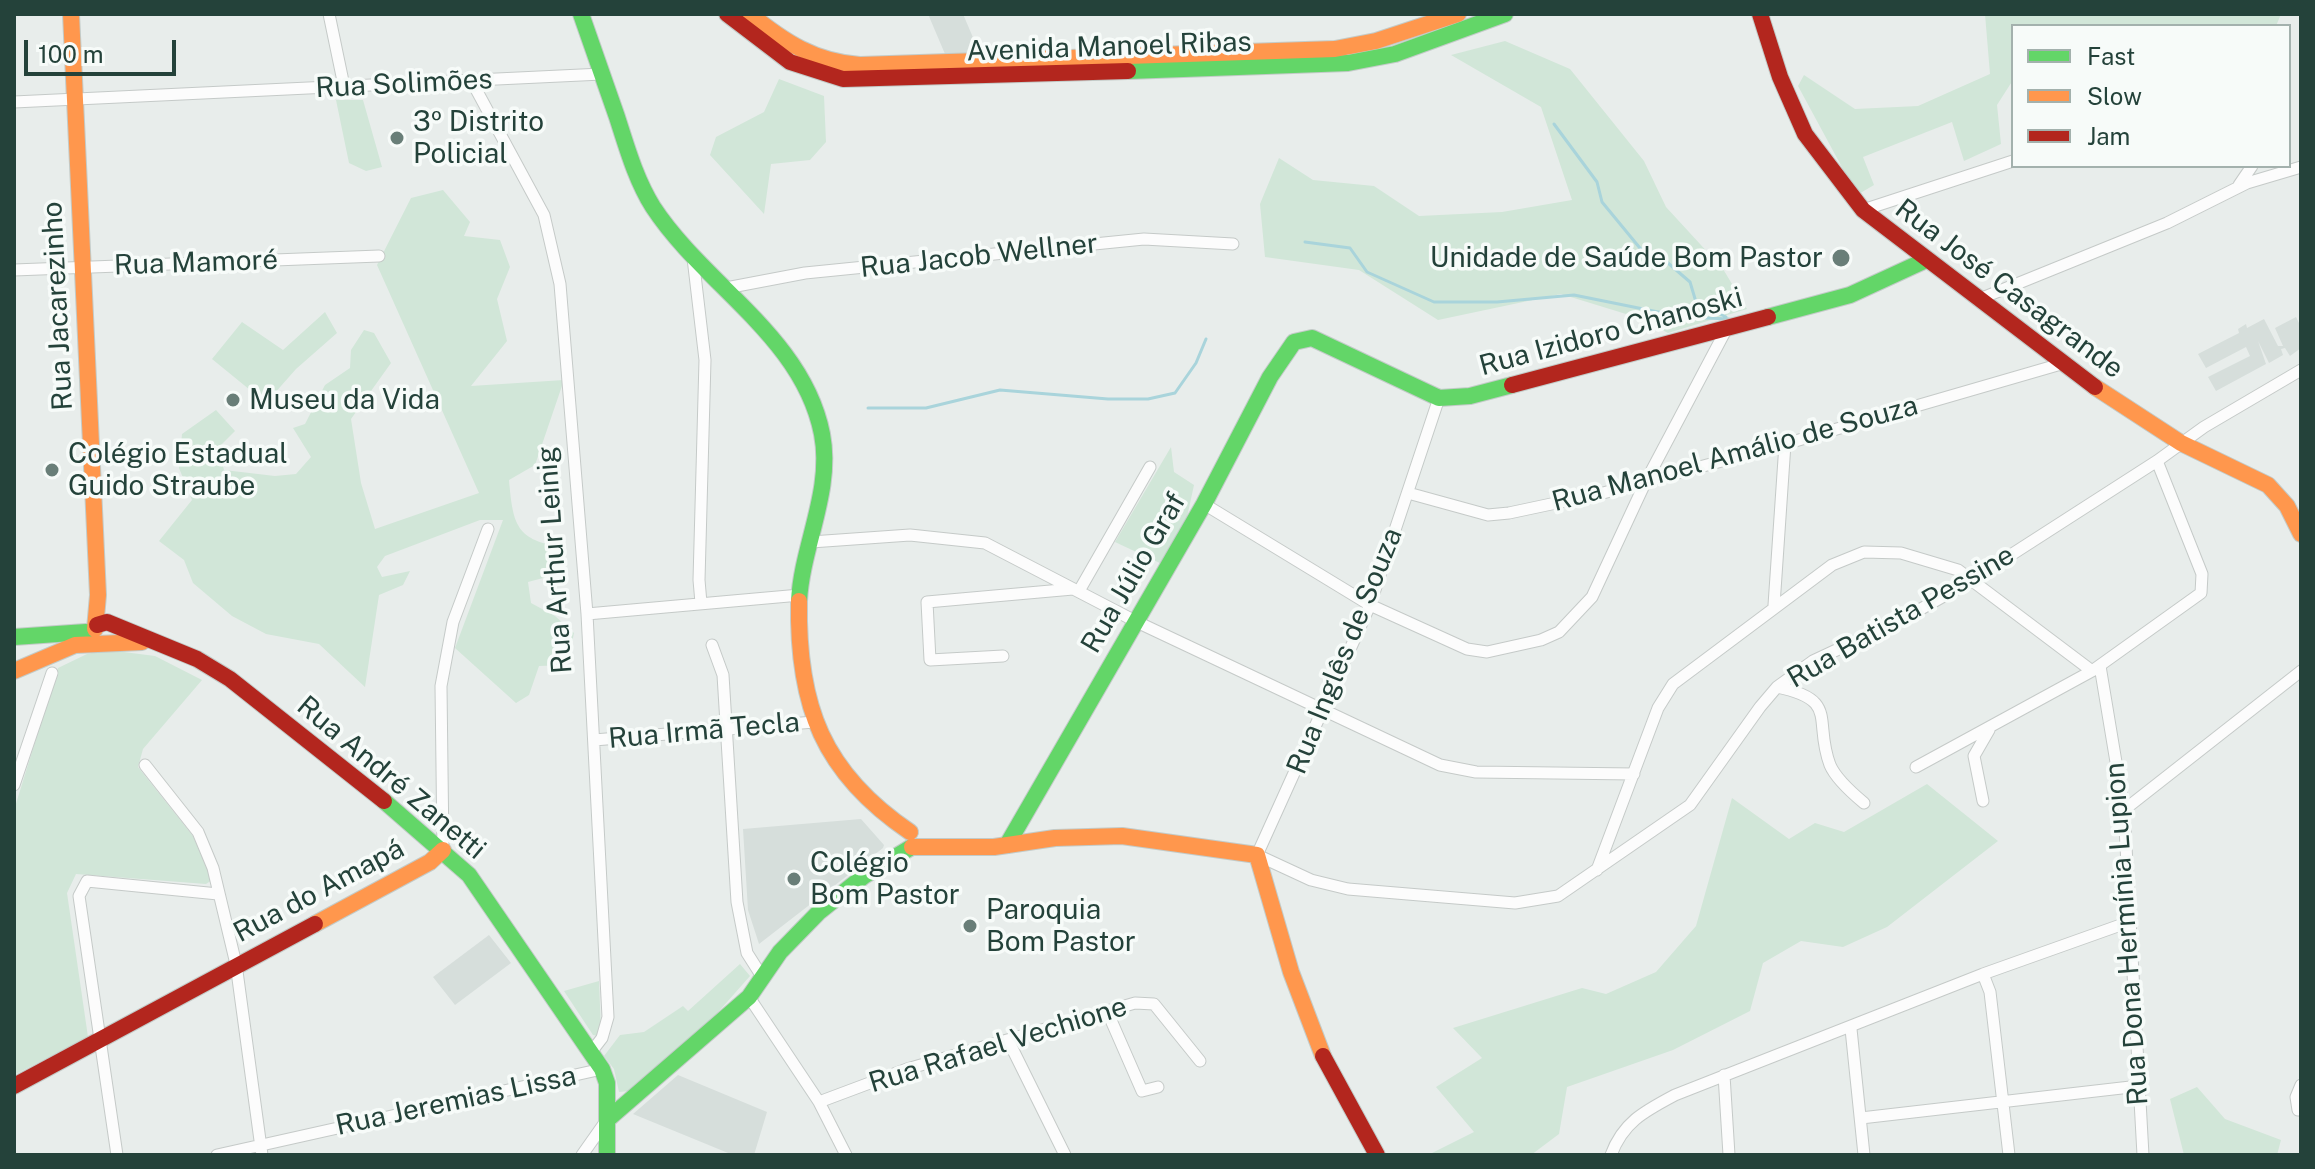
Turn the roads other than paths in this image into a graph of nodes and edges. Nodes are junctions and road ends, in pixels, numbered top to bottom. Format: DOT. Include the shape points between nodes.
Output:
graph roads {
  1 [pos="71,14"];
  2 [pos="329,14"];
  3 [pos="581,14"];
  4 [pos="727,14"];
  5 [pos="750,14"];
  6 [pos="1458,14"];
  7 [pos="1505,14"];
  8 [pos="1760,15"];
  9 [pos="1308,50"];
  10 [pos="1044,67"];
  11 [pos="1285,67"];
  12 [pos="1003,68"];
  13 [pos="602,74"];
  14 [pos="471,80"];
  15 [pos="344,86"];
  16 [pos="75,99"];
  17 [pos="14,102"];
  18 [pos="2011,162"];
  19 [pos="2251,168"];
  20 [pos="2287,168"];
  21 [pos="2237,187"];
  22 [pos="1863,210"];
  23 [pos="1233,244"];
  24 [pos="693,254"];
  25 [pos="379,256"];
  26 [pos="1926,260"];
  27 [pos="83,268"];
  28 [pos="14,270"];
  29 [pos="726,288"];
  30 [pos="1977,300"];
  31 [pos="1727,328"];
  32 [pos="2061,364"];
  33 [pos="2301,370"];
  34 [pos="1439,398"];
  35 [pos="2181,443"];
  36 [pos="1785,444"];
  37 [pos="2157,461"];
  38 [pos="1150,467"];
  39 [pos="1646,481"];
  40 [pos="1408,493"];
  41 [pos="1204,504"];
  42 [pos="488,529"];
  43 [pos="2301,534"];
  44 [pos="811,542"];
  45 [pos="1972,580"];
  46 [pos="1077,590"];
  47 [pos="800,595"];
  48 [pos="701,603"];
  49 [pos="1370,605"];
  50 [pos="1774,605"];
  51 [pos="587,614"];
  52 [pos="1137,622"];
  53 [pos="103,629"];
  54 [pos="14,637"];
  55 [pos="712,645"];
  56 [pos="1003,656"];
  57 [pos="2096,669"];
  58 [pos="14,671"];
  59 [pos="2301,671"];
  60 [pos="52,673"];
  61 [pos="1777,687"];
  62 [pos="1325,710"];
  63 [pos="814,722"];
  64 [pos="1990,730"];
  65 [pos="727,731"];
  66 [pos="594,740"];
  67 [pos="145,765"];
  68 [pos="1916,767"];
  69 [pos="1634,774"];
  70 [pos="14,785"];
  71 [pos="1983,801"];
  72 [pos="1864,803"];
  73 [pos="2124,810"];
  74 [pos="908,840"];
  75 [pos="1007,845"];
  76 [pos="443,850"];
  77 [pos="1257,855"];
  78 [pos="1596,871"];
  79 [pos="218,894"];
  80 [pos="2129,922"];
  81 [pos="236,964"];
  82 [pos="1983,974"];
  83 [pos="761,975"];
  84 [pos="749,997"];
  85 [pos="1107,1011"];
  86 [pos="1851,1029"];
  87 [pos="102,1041"];
  88 [pos="1009,1042"];
  89 [pos="592,1051"];
  90 [pos="1200,1061"];
  91 [pos="602,1069"];
  92 [pos="1724,1075"];
  93 [pos="2301,1085"];
  94 [pos="14,1086"];
  95 [pos="2139,1086"];
  96 [pos="1158,1087"];
  97 [pos="819,1102"];
  98 [pos="2002,1103"];
  99 [pos="2298,1110"];
  100 [pos="1861,1118"];
  101 [pos="607,1120"];
  102 [pos="261,1150"];
  103 [pos="117,1155"];
  104 [pos="217,1155"];
  105 [pos="582,1155"];
  106 [pos="607,1155"];
  107 [pos="846,1155"];
  108 [pos="1065,1155"];
  109 [pos="1377,1155"];
  110 [pos="1611,1155"];
  111 [pos="1729,1155"];
  112 [pos="1864,1155"];
  113 [pos="2009,1155"];
  114 [pos="2143,1155"];
  1 -- 16 [label="street, Rua Jacarezinho"];
  2 -- 15 [label="street"];
  3 -- 13 [label="street"];
  4 -- 12 [label="street, Avenida Manoel Ribas" via="786,63 822,77 866,80"];
  5 -- 12 [label="street, Avenida Manoel Ribas" via="797,51 833,63"];
  6 -- 9 [label="street, Avenida Manoel Ribas" via="1376,41"];
  7 -- 11 [label="street, Avenida Manoel Ribas" via="1380,58"];
  8 -- 22 [label="street, Rua José Casagrande" via="1805,134"];
  9 -- 10 [label="street, Avenida Manoel Ribas"];
  9 -- 11 [label="street"];
  10 -- 11 [label="street, Avenida Manoel Ribas"];
  10 -- 12 [label="street, Avenida Manoel Ribas"];
  13 -- 14 [label="street, Rua Solimões"];
  13 -- 24 [label="street" via="647,198"];
  14 -- 15 [label="street, Rua Solimões"];
  14 -- 51 [label="street, Rua Arthur Leinig" via="544,215 552,244 560,284"];
  15 -- 16 [label="street, Rua Solimões"];
  16 -- 17 [label="street, Rua Solimões"];
  16 -- 27 [label="street, Rua Jacarezinho"];
  18 -- 22 [label="street"];
  19 -- 21 [label="street"];
  20 -- 21 [label="street"];
  21 -- 30 [label="street" via="2167,223"];
  22 -- 26 [label="street, Rua José Casagrande"];
  23 -- 29 [label="street, Rua Jacob Wellner" via="1144,239 805,273"];
  24 -- 29 [label="street"];
  24 -- 48 [label="street" via="705,360"];
  25 -- 27 [label="street, Rua Mamoré"];
  26 -- 30 [label="street, Rua José Casagrande"];
  26 -- 31 [label="street, Rua Izidoro Chanoski" via="1850,295"];
  27 -- 28 [label="street, Rua Mamoré"];
  27 -- 53 [label="street, Rua Jacarezinho"];
  29 -- 44 [label="street" via="789,363 816,412 823,459"];
  30 -- 32 [label="street, Rua José Casagrande"];
  31 -- 34 [label="street, Rua Izidoro Chanoski" via="1470,396"];
  31 -- 39 [label="street"];
  32 -- 35 [label="street, Rua José Casagrande"];
  32 -- 36 [label="street, Rua Manoel Amálio de Souza"];
  33 -- 35 [label="street, Rua Batista Pessine"];
  34 -- 40 [label="street, Rua Inglês de Souza"];
  34 -- 41 [label="street, Rua Júlio Graf" via="1312,338 1294,342"];
  35 -- 37 [label="street, Rua Batista Pessine"];
  35 -- 43 [label="street, Rua José Casagrande" via="2268,485 2287,506"];
  36 -- 39 [label="street, Rua Manoel Amálio de Souza"];
  36 -- 50 [label="street"];
  37 -- 45 [label="street, Rua Batista Pessine"];
  37 -- 57 [label="street" via="2204,584 2201,593"];
  38 -- 46 [label="street"];
  39 -- 40 [label="street, Rua Manoel Amálio de Souza" via="1488,515"];
  39 -- 49 [label="street" via="1592,597 1559,632 1487,652 1467,649"];
  40 -- 49 [label="street, Rua Inglês de Souza"];
  41 -- 49 [label="street"];
  41 -- 52 [label="street, Rua Júlio Graf"];
  42 -- 76 [label="street, Rua do Amapá" via="453,622 441,686"];
  44 -- 46 [label="street" via="910,535 985,543"];
  44 -- 47 [label="street"];
  45 -- 50 [label="street" via="1931,560 1864,552 1832,565"];
  45 -- 57 [label="street"];
  45 -- 61 [label="street, Rua Batista Pessine" via="1813,661"];
  46 -- 52 [label="street"];
  46 -- 56 [label="street" via="927,602 930,660"];
  47 -- 48 [label="street"];
  47 -- 63 [label="street" via="802,657"];
  48 -- 51 [label="street"];
  49 -- 62 [label="street, Rua Inglês de Souza"];
  50 -- 69 [label="street" via="1673,684 1658,708"];
  51 -- 66 [label="street, Rua Arthur Leinig"];
  52 -- 62 [label="street"];
  52 -- 75 [label="street, Rua Júlio Graf"];
  53 -- 54 [label="street"];
  53 -- 58 [label="street"];
  53 -- 76 [label="street, Rua André Zanetti" via="160,644 230,679"];
  55 -- 65 [label="street" via="723,675"];
  57 -- 64 [label="street"];
  57 -- 73 [label="street, Rua Dona Hermínia Lupion"];
  59 -- 73 [label="street"];
  60 -- 70 [label="street"];
  61 -- 72 [label="street" via="1816,701 1831,766"];
  61 -- 78 [label="street, Rua Batista Pessine" via="1690,805"];
  62 -- 69 [label="street" via="1440,765 1476,772"];
  62 -- 77 [label="street, Rua Inglês de Souza"];
  63 -- 65 [label="street, Rua Irmã Tecla"];
  63 -- 74 [label="street" via="843,778"];
  64 -- 68 [label="street"];
  64 -- 71 [label="street" via="1974,756"];
  65 -- 66 [label="street, Rua Irmã Tecla"];
  65 -- 83 [label="street" via="737,902 747,953"];
  66 -- 89 [label="street, Rua Arthur Leinig" via="608,1017"];
  67 -- 79 [label="street" via="198,832"];
  69 -- 78 [label="street"];
  73 -- 80 [label="street, Rua Dona Hermínia Lupion"];
  74 -- 75 [label="street"];
  74 -- 83 [label="street" via="815,918"];
  75 -- 77 [label="street" via="1122,836"];
  76 -- 81 [label="street, Rua do Amapá" via="430,862"];
  76 -- 89 [label="street, Rua André Zanetti" via="489,899"];
  77 -- 78 [label="street, Rua Batista Pessine" via="1311,880 1348,889 1515,903 1558,896"];
  77 -- 109 [label="street" via="1310,1028 1329,1073"];
  79 -- 81 [label="street"];
  79 -- 87 [label="street" via="87,881 79,896"];
  80 -- 82 [label="street"];
  80 -- 95 [label="street, Rua Dona Hermínia Lupion"];
  81 -- 87 [label="street, Rua do Amapá"];
  81 -- 102 [label="street"];
  82 -- 86 [label="street"];
  82 -- 98 [label="street" via="1990,992"];
  83 -- 84 [label="street"];
  84 -- 97 [label="street"];
  84 -- 101 [label="street"];
  85 -- 88 [label="street, Rua Rafael Vechione"];
  85 -- 90 [label="street, Rua Rafael Vechione" via="1154,1004"];
  85 -- 96 [label="street" via="1139,1087 1147,1092"];
  86 -- 92 [label="street"];
  86 -- 100 [label="street"];
  87 -- 94 [label="street, Rua do Amapá"];
  87 -- 103 [label="street"];
  88 -- 97 [label="street, Rua Rafael Vechione" via="907,1069"];
  88 -- 108 [label="street"];
  89 -- 91 [label="street, Rua André Zanetti"];
  91 -- 101 [label="street, Rua André Zanetti"];
  91 -- 102 [label="street, Rua Jeremias Lissa"];
  92 -- 110 [label="street" via="1637,1115 1623,1128"];
  92 -- 111 [label="street"];
  93 -- 99 [label="street"];
  95 -- 98 [label="street"];
  95 -- 114 [label="street, Rua Dona Hermínia Lupion"];
  97 -- 107 [label="street"];
  98 -- 100 [label="street"];
  98 -- 113 [label="street"];
  100 -- 112 [label="street"];
  101 -- 105 [label="street"];
  101 -- 106 [label="street"];
  102 -- 104 [label="street, Rua Jeremias Lissa"];
}
